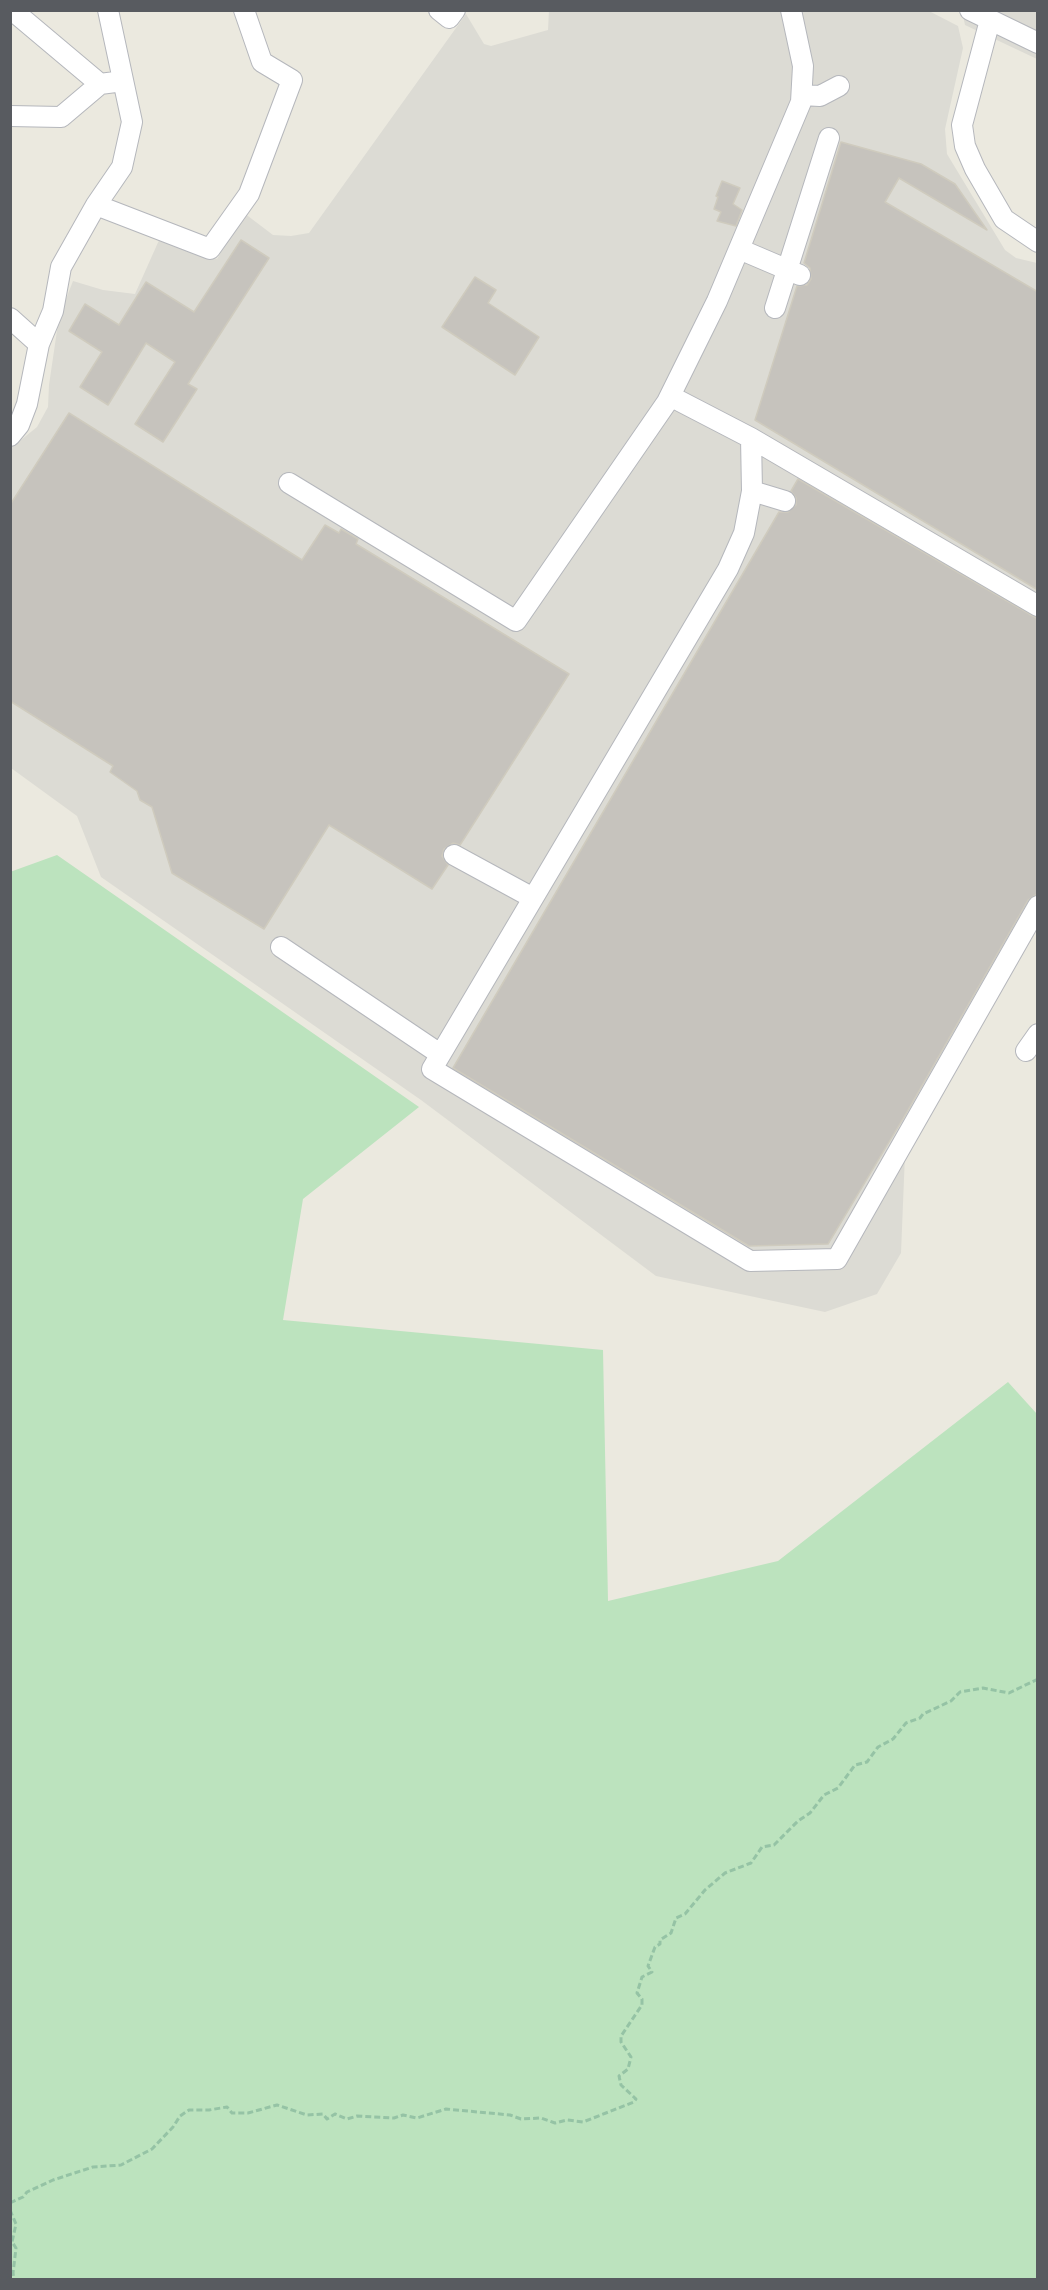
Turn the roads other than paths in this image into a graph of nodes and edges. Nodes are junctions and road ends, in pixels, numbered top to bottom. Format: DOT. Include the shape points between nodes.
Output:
graph roads {
  1 [pos="12,10"];
  2 [pos="108,10"];
  3 [pos="244,10"];
  4 [pos="791,10"];
  5 [pos="970,10"];
  6 [pos="990,20"];
  7 [pos="1038,43"];
  8 [pos="123,81"];
  9 [pos="100,84"];
  10 [pos="839,86"];
  11 [pos="802,95"];
  12 [pos="10,116"];
  13 [pos="829,138"];
  14 [pos="96,204"];
  15 [pos="1038,242"];
  16 [pos="739,249"];
  17 [pos="794,272"];
  18 [pos="775,308"];
  19 [pos="10,318"];
  20 [pos="39,344"];
  21 [pos="670,396"];
  22 [pos="10,435"];
  23 [pos="751,438"];
  24 [pos="289,483"];
  25 [pos="752,491"];
  26 [pos="785,501"];
  27 [pos="1038,606"];
  28 [pos="454,855"];
  29 [pos="533,898"];
  30 [pos="1038,906"];
  31 [pos="281,946"];
  32 [pos="1038,1035"];
  33 [pos="1026,1051"];
  34 [pos="440,1054"];
  1 -- 9 [label="street"];
  2 -- 8 [label="street"];
  3 -- 14 [label="street" via="262,62 292,80 249,194 210,249"];
  4 -- 11 [label="street" via="803,66"];
  5 -- 6 [label="street"];
  6 -- 7 [label="street"];
  6 -- 15 [label="street" via="962,125 965,146 1004,219"];
  8 -- 9 [label="street"];
  8 -- 14 [label="street" via="132,122 122,167"];
  9 -- 12 [label="street" via="61,117"];
  10 -- 11 [label="street" via="820,96"];
  11 -- 16 [label="street"];
  13 -- 17 [label="street"];
  14 -- 20 [label="street" via="61,267 53,310"];
  16 -- 17 [label="street"];
  16 -- 21 [label="street"];
  17 -- 18 [label="street"];
  19 -- 20 [label="street"];
  20 -- 22 [label="street" via="27,404 19,425"];
  21 -- 23 [label="street"];
  21 -- 24 [label="street" via="516,621"];
  23 -- 25 [label="street"];
  23 -- 27 [label="street"];
  25 -- 26 [label="street"];
  25 -- 29 [label="street" via="744,533 728,569"];
  28 -- 29 [label="street"];
  29 -- 34 [label="street"];
  30 -- 34 [label="street" via="837,1259 750,1261 432,1069"];
  31 -- 34 [label="street"];
  32 -- 33 [label="street"];
}
